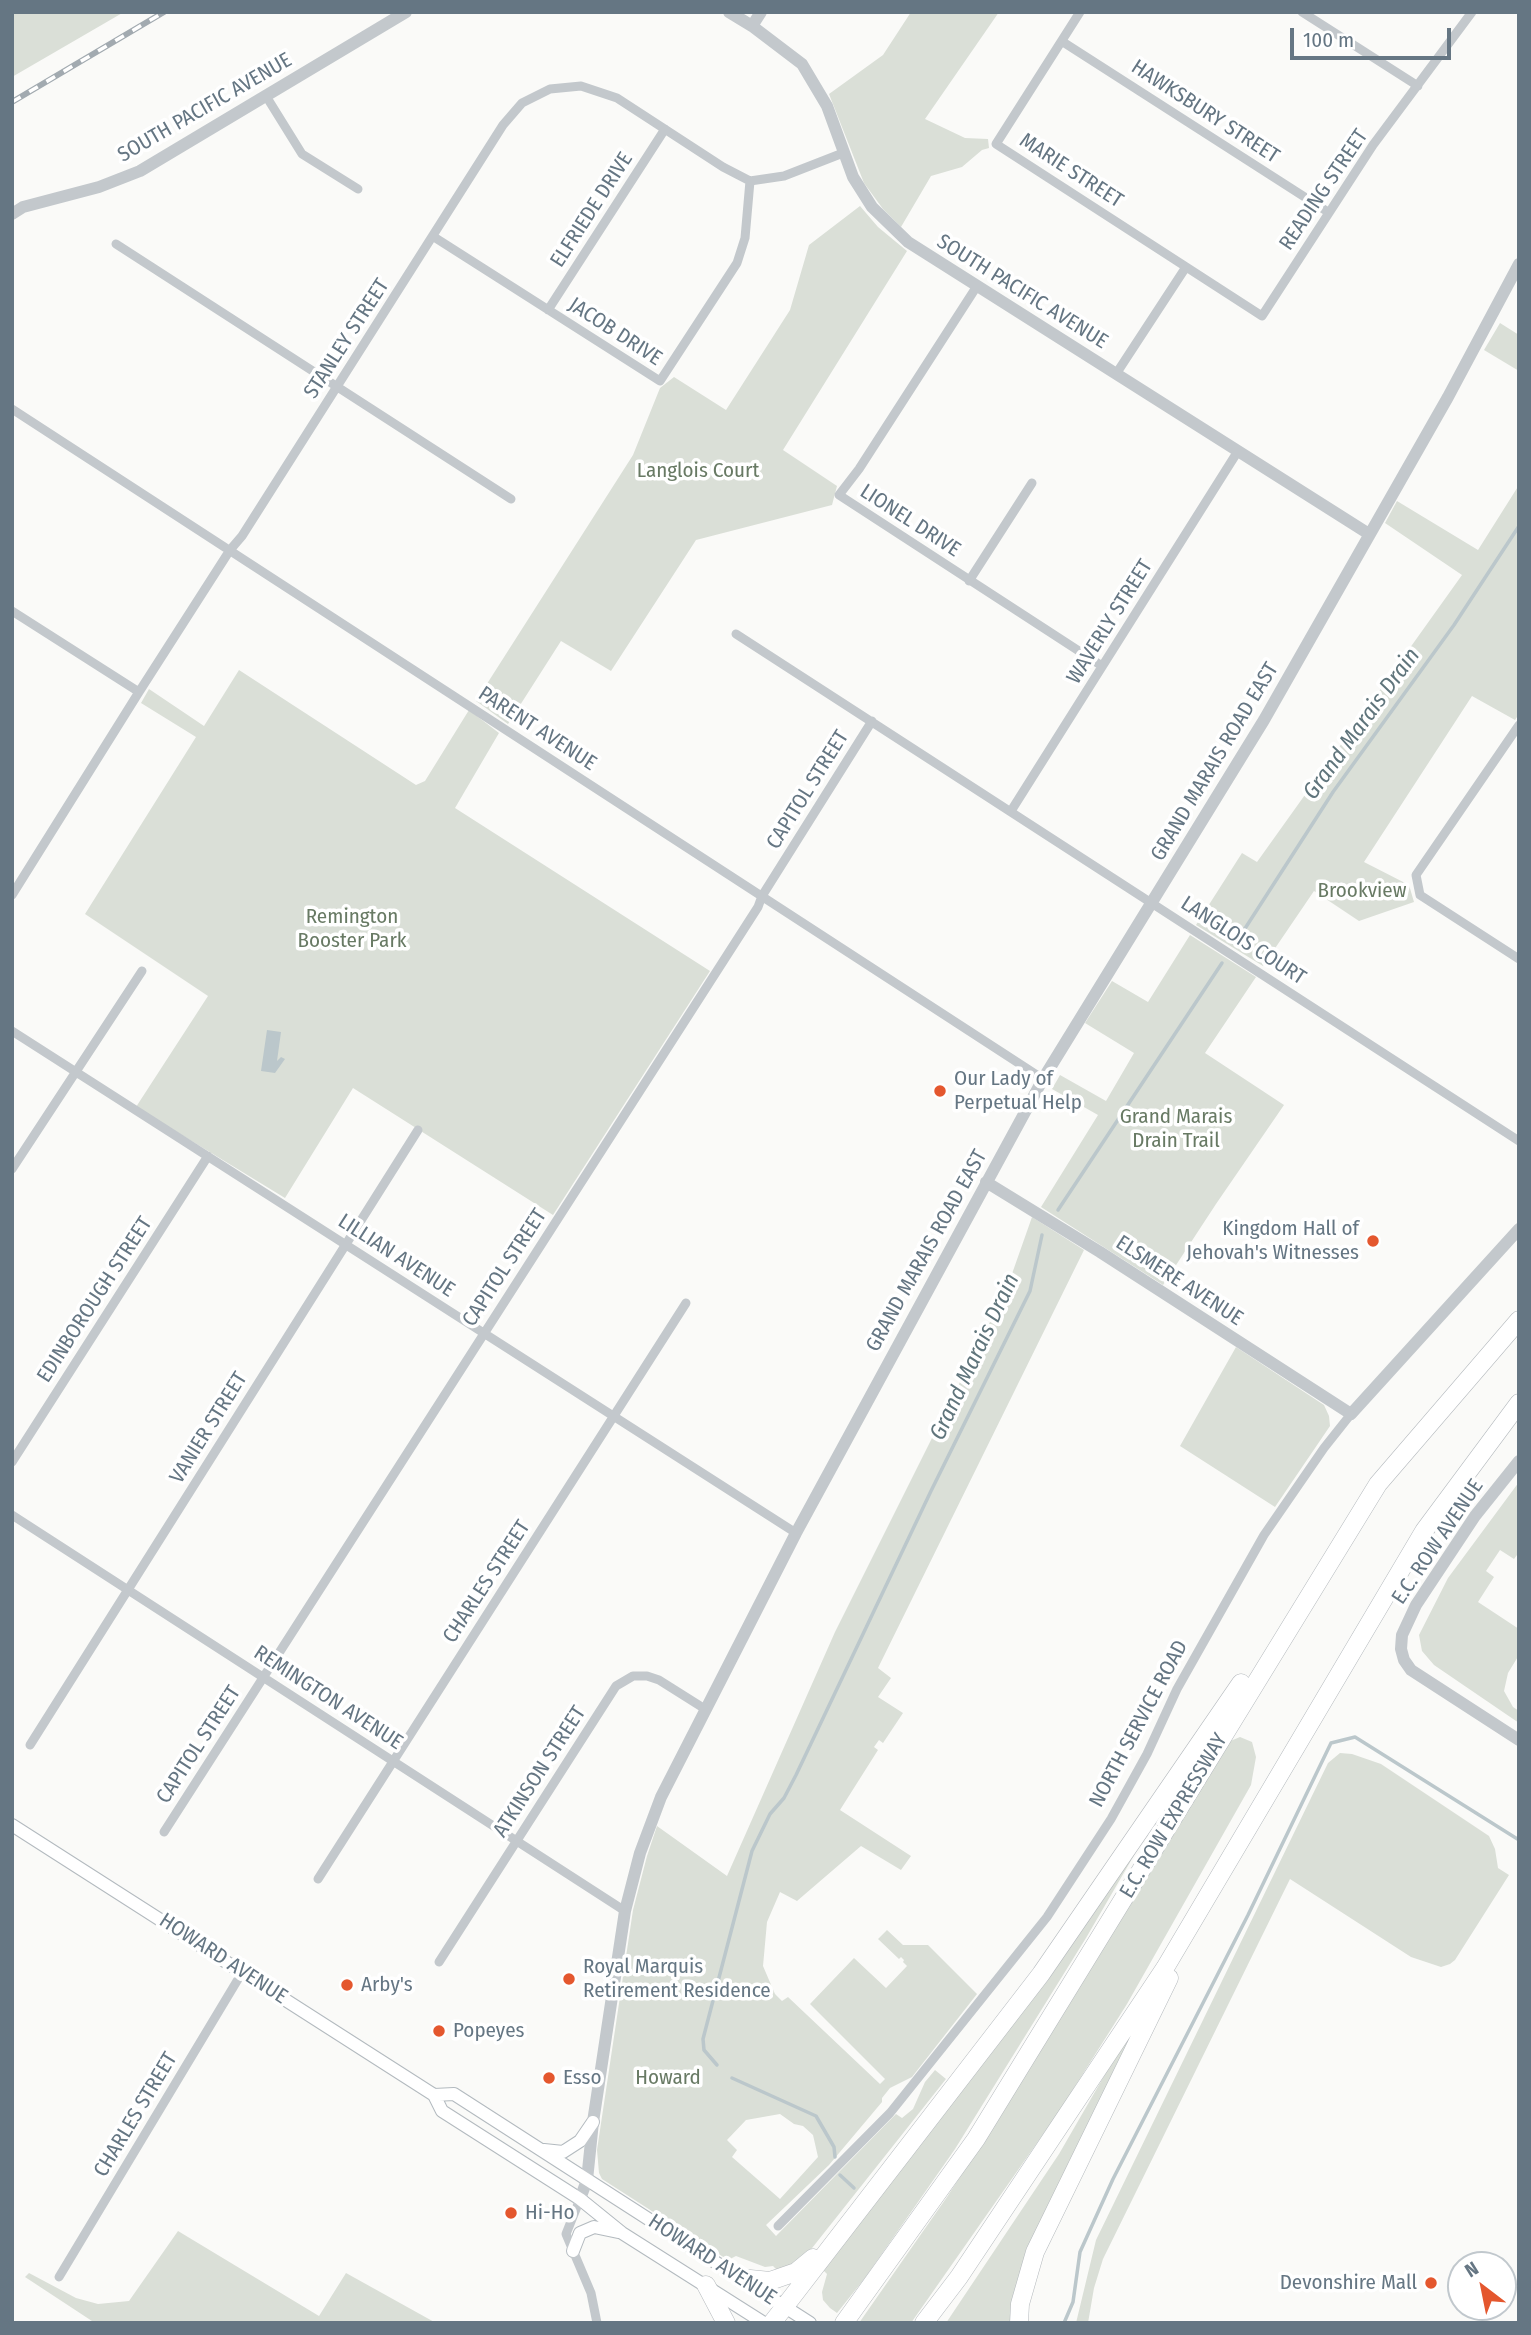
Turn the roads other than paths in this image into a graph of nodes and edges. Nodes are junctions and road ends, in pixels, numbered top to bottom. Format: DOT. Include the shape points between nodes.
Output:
graph roads {
  1 [pos="406,12"];
  2 [pos="729,12"];
  3 [pos="761,12"];
  4 [pos="1080,12"];
  5 [pos="1302,12"];
  6 [pos="1472,12"];
  7 [pos="752,26"];
  8 [pos="1063,42"];
  9 [pos="1418,86"];
  10 [pos="266,96"];
  11 [pos="665,129"];
  12 [pos="843,153"];
  13 [pos="750,181"];
  14 [pos="358,189"];
  15 [pos="1328,212"];
  16 [pos="12,214"];
  17 [pos="433,237"];
  18 [pos="116,244"];
  19 [pos="1519,264"];
  20 [pos="1186,267"];
  21 [pos="977,286"];
  22 [pos="548,310"];
  23 [pos="1116,374"];
  24 [pos="337,387"];
  25 [pos="12,409"];
  26 [pos="1238,451"];
  27 [pos="1032,484"];
  28 [pos="511,499"];
  29 [pos="1369,534"];
  30 [pos="230,550"];
  31 [pos="969,581"];
  32 [pos="13,613"];
  33 [pos="736,634"];
  34 [pos="1102,666"];
  35 [pos="139,692"];
  36 [pos="872,722"];
  37 [pos="1519,725"];
  38 [pos="1011,811"];
  39 [pos="12,895"];
  40 [pos="762,896"];
  41 [pos="1153,903"];
  42 [pos="1519,959"];
  43 [pos="142,971"];
  44 [pos="12,1031"];
  45 [pos="74,1071"];
  46 [pos="1043,1079"];
  47 [pos="418,1130"];
  48 [pos="1519,1141"];
  49 [pos="208,1156"];
  50 [pos="12,1169"];
  51 [pos="986,1182"];
  52 [pos="1519,1229"];
  53 [pos="346,1245"];
  54 [pos="686,1303"];
  55 [pos="1519,1320"];
  56 [pos="485,1333"];
  57 [pos="1519,1403"];
  58 [pos="1351,1414"];
  59 [pos="614,1416"];
  60 [pos="1519,1461"];
  61 [pos="12,1462"];
  62 [pos="1378,1484"];
  63 [pos="12,1516"];
  64 [pos="796,1533"];
  65 [pos="128,1590"];
  66 [pos="264,1678"];
  67 [pos="705,1709"];
  68 [pos="1519,1740"];
  69 [pos="30,1745"];
  70 [pos="393,1761"];
  71 [pos="12,1825"];
  72 [pos="164,1832"];
  73 [pos="517,1841"];
  74 [pos="1236,1848"];
  75 [pos="318,1879"];
  76 [pos="625,1911"];
  77 [pos="439,1962"];
  78 [pos="243,1971"];
  79 [pos="434,2095"];
  80 [pos="593,2122"];
  81 [pos="540,2149"];
  82 [pos="587,2180"];
  83 [pos="580,2199"];
  84 [pos="778,2226"];
  85 [pos="622,2233"];
  86 [pos="832,2242"];
  87 [pos="573,2251"];
  88 [pos="59,2277"];
  89 [pos="959,2277"];
  90 [pos="740,2278"];
  91 [pos="706,2285"];
  92 [pos="785,2307"];
  93 [pos="597,2323"];
  94 [pos="726,2323"];
  95 [pos="764,2323"];
  96 [pos="772,2323"];
  97 [pos="810,2323"];
  98 [pos="844,2323"];
  99 [pos="924,2323"];
  100 [pos="933,2323"];
  101 [pos="1019,2323"];
  1 -- 10 [label="street, SOUTH PACIFIC AVENUE"];
  2 -- 7 [label="street, SOUTH PACIFIC AVENUE"];
  3 -- 7 [label="street"];
  4 -- 8 [label="street, MARIE STREET"];
  5 -- 9 [label="street"];
  6 -- 9 [label="street, READING STREET"];
  7 -- 12 [label="street, SOUTH PACIFIC AVENUE" via="802,64 827,106"];
  8 -- 15 [label="street, HAWKSBURY STREET"];
  8 -- 20 [label="street, MARIE STREET" via="996,144"];
  9 -- 15 [label="street, READING STREET"];
  10 -- 14 [label="street" via="302,154"];
  10 -- 16 [label="street, SOUTH PACIFIC AVENUE" via="140,171"];
  11 -- 13 [label="street, STANLEY STREET"];
  11 -- 17 [label="street, STANLEY STREET" via="617,98 580,86 550,89 522,103 503,125"];
  11 -- 22 [label="street, ELFRIEDE DRIVE"];
  12 -- 13 [label="street" via="784,176"];
  12 -- 21 [label="street, SOUTH PACIFIC AVENUE" via="866,197 890,225 908,242"];
  13 -- 22 [label="street, JACOB DRIVE" via="746,238 737,262 660,381"];
  15 -- 20 [label="street, READING STREET" via="1262,316"];
  17 -- 22 [label="street, JACOB DRIVE"];
  17 -- 24 [label="street, STANLEY STREET"];
  18 -- 24 [label="street"];
  19 -- 29 [label="street, GRAND MARAIS ROAD EAST"];
  20 -- 23 [label="street"];
  21 -- 23 [label="street, SOUTH PACIFIC AVENUE"];
  21 -- 31 [label="street, LIONEL DRIVE" via="839,495"];
  23 -- 26 [label="street, SOUTH PACIFIC AVENUE"];
  24 -- 28 [label="street"];
  24 -- 30 [label="street, STANLEY STREET"];
  25 -- 30 [label="street, PARENT AVENUE"];
  26 -- 29 [label="street, SOUTH PACIFIC AVENUE"];
  26 -- 34 [label="street, WAVERLY STREET"];
  27 -- 31 [label="street"];
  29 -- 41 [label="street, GRAND MARAIS ROAD EAST"];
  30 -- 35 [label="street, STANLEY STREET"];
  30 -- 40 [label="street, PARENT AVENUE"];
  31 -- 34 [label="street, LIONEL DRIVE"];
  32 -- 35 [label="street"];
  33 -- 36 [label="street, LANGLOIS COURT"];
  34 -- 38 [label="street, WAVERLY STREET"];
  35 -- 39 [label="street, STANLEY STREET"];
  36 -- 38 [label="street, LANGLOIS COURT"];
  36 -- 40 [label="street, CAPITOL STREET"];
  37 -- 42 [label="street" via="1416,875 1420,895"];
  38 -- 41 [label="street, LANGLOIS COURT"];
  40 -- 46 [label="street, PARENT AVENUE"];
  40 -- 56 [label="street, CAPITOL STREET"];
  41 -- 46 [label="street, GRAND MARAIS ROAD EAST"];
  41 -- 48 [label="street, LANGLOIS COURT"];
  43 -- 45 [label="street"];
  44 -- 45 [label="street, LILLIAN AVENUE"];
  45 -- 49 [label="street, LILLIAN AVENUE"];
  45 -- 50 [label="street"];
  46 -- 51 [label="street, GRAND MARAIS ROAD EAST"];
  47 -- 53 [label="street, VANIER STREET"];
  49 -- 53 [label="street, LILLIAN AVENUE"];
  49 -- 61 [label="street, EDINBOROUGH STREET"];
  51 -- 58 [label="street, ELSMERE AVENUE"];
  51 -- 64 [label="street, GRAND MARAIS ROAD EAST"];
  52 -- 58 [label="street, NORTH SERVICE ROAD"];
  53 -- 56 [label="street, LILLIAN AVENUE"];
  53 -- 65 [label="street, VANIER STREET"];
  54 -- 59 [label="street, CHARLES STREET"];
  55 -- 62 [label="highway, E.C. ROW EXPRESSWAY"];
  56 -- 59 [label="street, LILLIAN AVENUE"];
  56 -- 66 [label="street, CAPITOL STREET"];
  57 -- 74 [label="highway" via="1424,1531"];
  58 -- 84 [label="street, NORTH SERVICE ROAD" via="1264,1535 1177,1689 1111,1819 1047,1917 890,2113"];
  59 -- 64 [label="street, LILLIAN AVENUE"];
  59 -- 70 [label="street, CHARLES STREET"];
  60 -- 68 [label="street, E.C. ROW AVENUE" via="1475,1516 1416,1605 1402,1635 1401,1649 1411,1670"];
  62 -- 86 [label="highway" via="1041,1974"];
  62 -- 98 [label="highway, E.C. ROW EXPRESSWAY" via="976,2139"];
  63 -- 65 [label="street, REMINGTON AVENUE"];
  64 -- 67 [label="street, GRAND MARAIS ROAD EAST"];
  65 -- 66 [label="street, REMINGTON AVENUE"];
  65 -- 69 [label="street, VANIER STREET"];
  66 -- 70 [label="street, REMINGTON AVENUE"];
  66 -- 72 [label="street, CAPITOL STREET"];
  67 -- 73 [label="street, ATKINSON STREET" via="647,1676 633,1676 616,1686"];
  67 -- 76 [label="street, GRAND MARAIS ROAD EAST" via="661,1797"];
  70 -- 73 [label="street, REMINGTON AVENUE"];
  70 -- 75 [label="street, CHARLES STREET"];
  71 -- 78 [label="main road, HOWARD AVENUE"];
  73 -- 76 [label="street, REMINGTON AVENUE"];
  73 -- 77 [label="street, ATKINSON STREET"];
  74 -- 89 [label="highway" via="1165,1968"];
  74 -- 101 [label="highway" via="1035,2252"];
  76 -- 80 [label="street, GRAND MARAIS ROAD EAST"];
  78 -- 79 [label="main road, HOWARD AVENUE"];
  78 -- 88 [label="street, CHARLES STREET"];
  79 -- 81 [label="main road, HOWARD AVENUE" via="454,2094"];
  79 -- 83 [label="main road, HOWARD AVENUE" via="442,2111"];
  80 -- 81 [label="main road" via="580,2141 564,2152"];
  80 -- 82 [label="street, GRAND MARAIS ROAD EAST"];
  81 -- 82 [label="main road, HOWARD AVENUE"];
  82 -- 83 [label="street, GRAND MARAIS ROAD EAST"];
  82 -- 90 [label="main road, HOWARD AVENUE"];
  83 -- 85 [label="main road, HOWARD AVENUE"];
  83 -- 87 [label="street, GRAND MARAIS ROAD EAST" via="566,2234"];
  85 -- 87 [label="main road" via="594,2227 580,2233"];
  85 -- 91 [label="main road, HOWARD AVENUE"];
  86 -- 90 [label="highway" via="796,2272 770,2281"];
  86 -- 92 [label="highway"];
  87 -- 93 [label="street, GRAND MARAIS ROAD EAST" via="592,2293"];
  89 -- 99 [label="highway"];
  89 -- 100 [label="highway"];
  90 -- 92 [label="main road, HOWARD AVENUE"];
  91 -- 94 [label="highway"];
  91 -- 95 [label="main road, HOWARD AVENUE"];
  92 -- 96 [label="highway"];
  92 -- 97 [label="main road, HOWARD AVENUE"];
}
